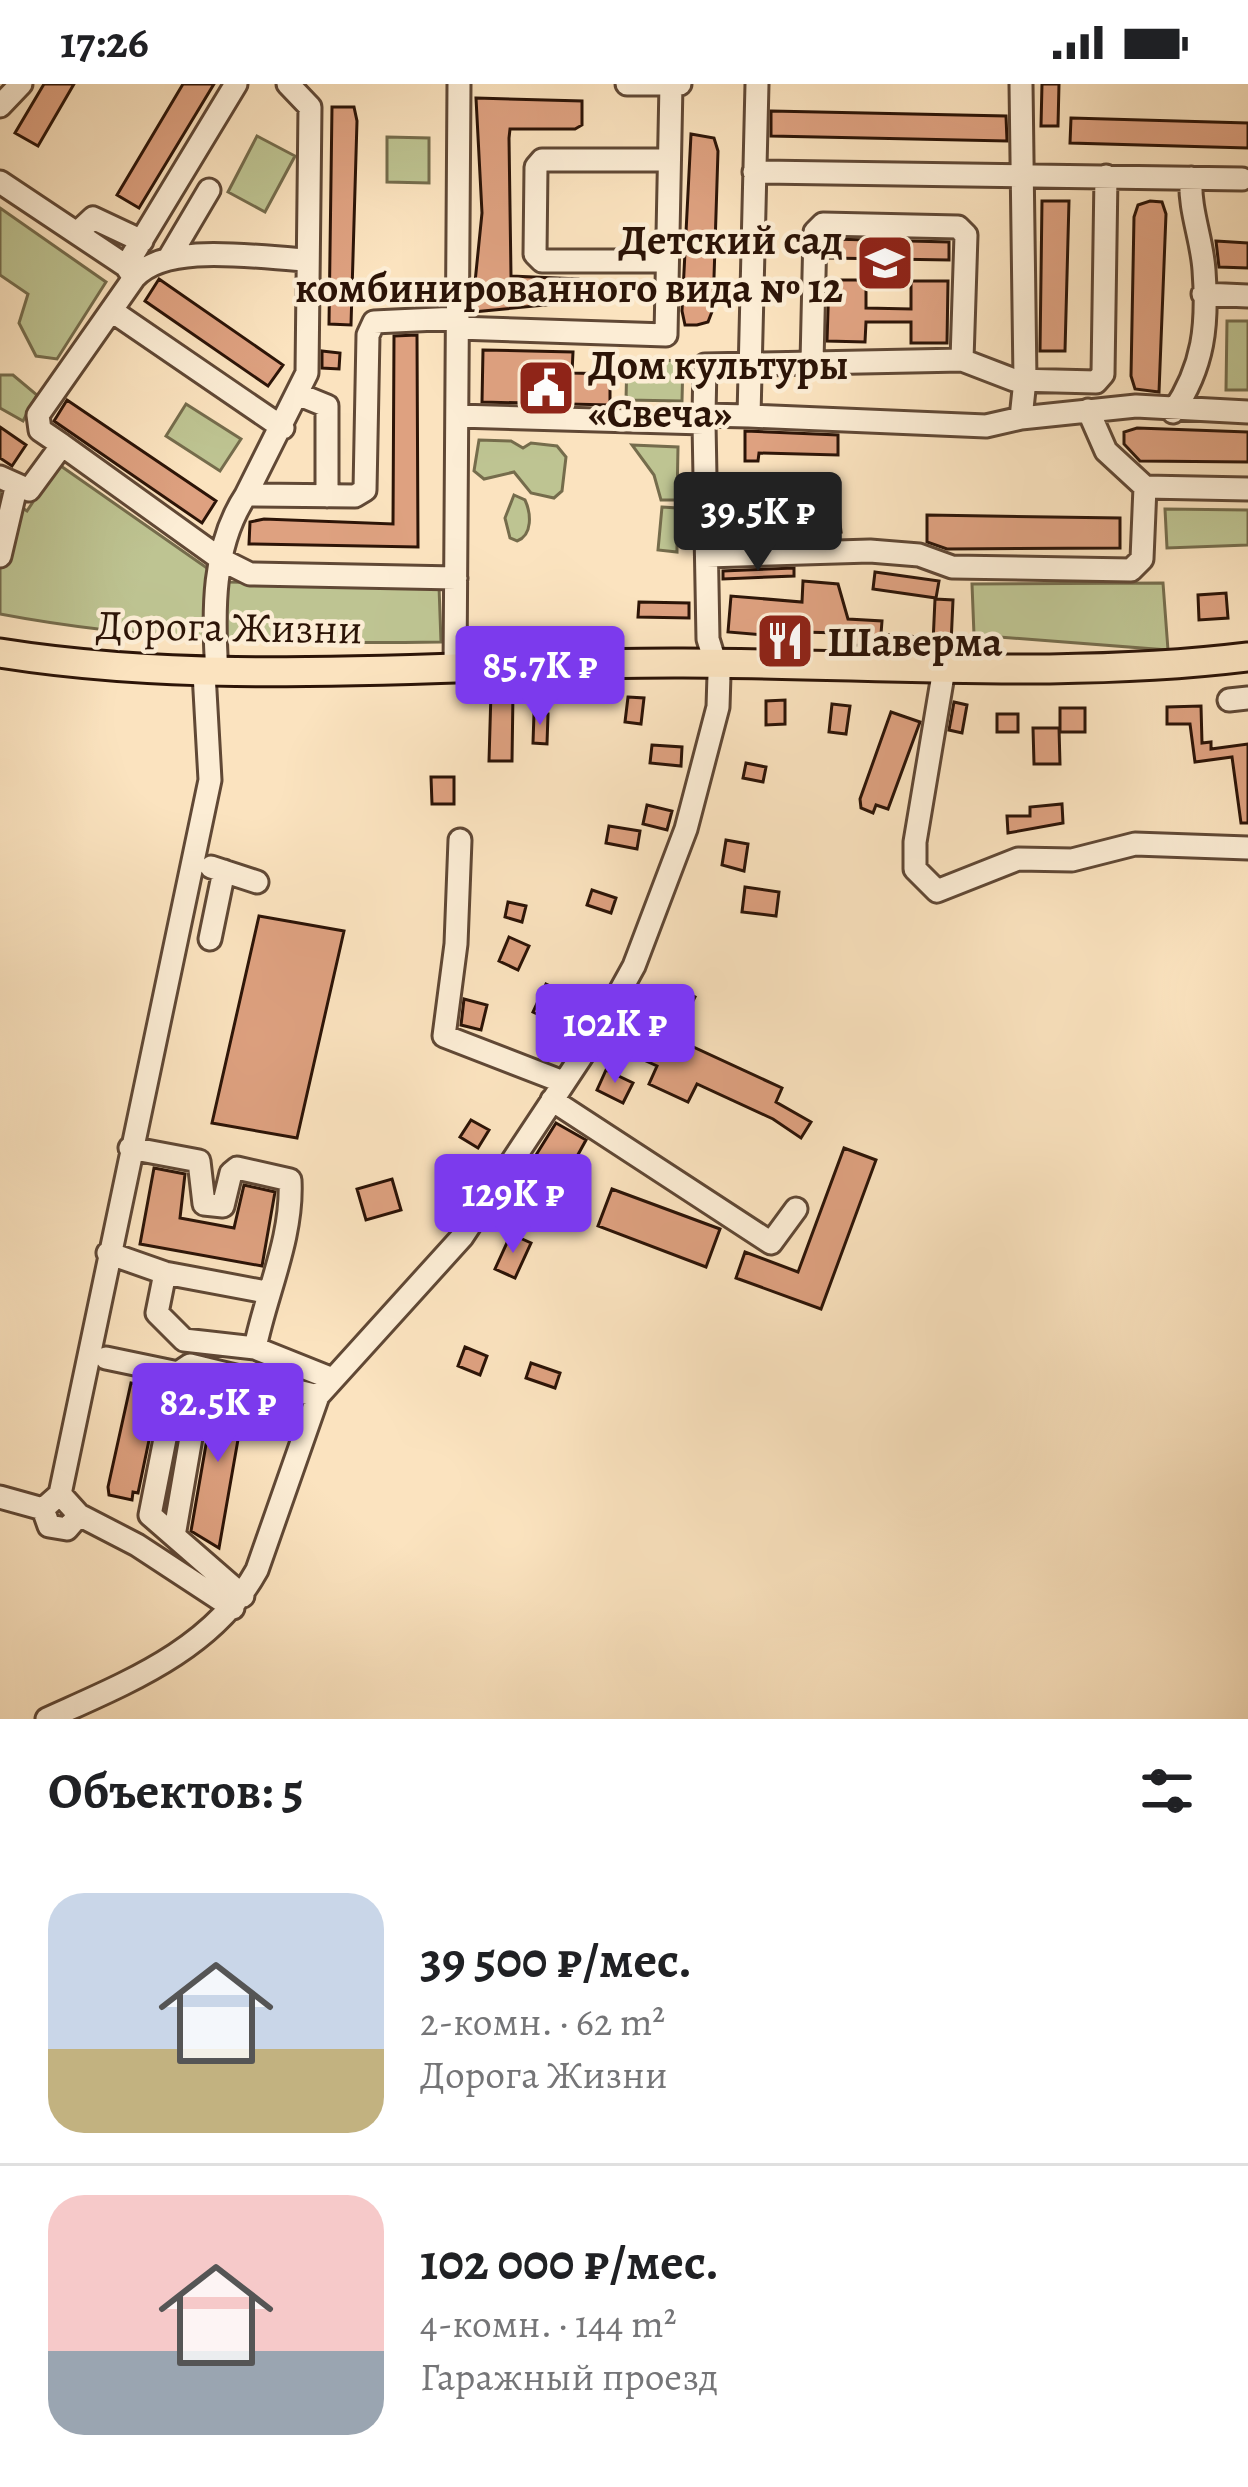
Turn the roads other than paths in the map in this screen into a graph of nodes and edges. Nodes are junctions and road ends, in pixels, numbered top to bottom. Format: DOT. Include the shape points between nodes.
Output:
graph roads {
  1 [pos="21,84"];
  2 [pos="236,84"];
  3 [pos="288,84"];
  4 [pos="459,84"];
  5 [pos="627,84"];
  6 [pos="670,84"];
  7 [pos="682,84"];
  8 [pos="757,84"];
  9 [pos="1021,84"];
  10 [pos="0,106"];
  11 [pos="669,160"];
  12 [pos="754,172"];
  13 [pos="1024,174"];
  14 [pos="1106,176"];
  15 [pos="1191,178"];
  16 [pos="1241,179"];
  17 [pos="0,182"];
  18 [pos="209,190"];
  19 [pos="170,194"];
  20 [pos="195,214"];
  21 [pos="77,233"];
  22 [pos="142,241"];
  23 [pos="170,256"];
  24 [pos="308,260"];
  25 [pos="667,261"];
  26 [pos="130,272"];
  27 [pos="1203,294"];
  28 [pos="1248,296"];
  29 [pos="112,311"];
  30 [pos="458,323"];
  31 [pos="962,361"];
  32 [pos="812,362"];
  33 [pos="750,366"];
  34 [pos="1025,380"];
  35 [pos="300,395"];
  36 [pos="1088,410"];
  37 [pos="1173,412"];
  38 [pos="1248,412"];
  39 [pos="457,416"];
  40 [pos="748,416"];
  41 [pos="1021,418"];
  42 [pos="704,419"];
  43 [pos="283,428"];
  44 [pos="62,446"];
  45 [pos="8,483"];
  46 [pos="1144,487"];
  47 [pos="1248,489"];
  48 [pos="246,495"];
  49 [pos="327,496"];
  50 [pos="0,556"];
  51 [pos="706,556"];
  52 [pos="222,560"];
  53 [pos="456,578"];
  54 [pos="0,653"];
  55 [pos="1248,657"];
  56 [pos="715,664"];
  57 [pos="944,669"];
  58 [pos="455,670"];
  59 [pos="211,673"];
  60 [pos="460,840"];
  61 [pos="1248,848"];
  62 [pos="193,861"];
  63 [pos="224,872"];
  64 [pos="256,882"];
  65 [pos="210,940"];
  66 [pos="558,1091"];
  67 [pos="130,1148"];
  68 [pos="796,1209"];
  69 [pos="108,1253"];
  70 [pos="164,1273"];
  71 [pos="266,1292"];
  72 [pos="255,1348"];
  73 [pos="106,1358"];
  74 [pos="203,1367"];
  75 [pos="178,1373"];
  76 [pos="324,1387"];
  77 [pos="0,1497"];
  78 [pos="51,1501"];
  79 [pos="174,1536"];
  80 [pos="238,1602"];
  81 [pos="46,1719"];
  1 -- 10 [label="street"];
  2 -- 19 [label="street"];
  3 -- 24 [label="street" via="310,107"];
  4 -- 30 [label="street"];
  5 -- 6 [label="street"];
  6 -- 7 [label="street"];
  6 -- 11 [label="street"];
  8 -- 12 [label="street"];
  9 -- 13 [label="street"];
  11 -- 25 [label="street"];
  11 -- 25 [label="street" via="542,160 536,167 542,261"];
  12 -- 13 [label="street"];
  12 -- 33 [label="street"];
  13 -- 14 [label="street"];
  13 -- 34 [label="street"];
  14 -- 15 [label="street"];
  14 -- 34 [label="street" via="1103,374 1096,382"];
  15 -- 16 [label="street"];
  15 -- 27 [label="street"];
  17 -- 21 [label="street"];
  18 -- 20 [label="street"];
  19 -- 20 [label="street"];
  19 -- 22 [label="street"];
  20 -- 23 [label="street"];
  21 -- 22 [label="street" via="103,218"];
  21 -- 26 [label="street"];
  22 -- 26 [label="street"];
  23 -- 24 [label="street"];
  23 -- 26 [label="street"];
  24 -- 35 [label="street" via="308,374"];
  25 -- 30 [label="street" via="666,335"];
  26 -- 29 [label="street"];
  27 -- 28 [label="street"];
  27 -- 37 [label="street" via="1197,377"];
  29 -- 43 [label="street"];
  29 -- 44 [label="street" via="38,415 40,430"];
  30 -- 39 [label="street"];
  30 -- 49 [label="street" via="374,322 365,490"];
  31 -- 32 [label="street"];
  31 -- 32 [label="street" via="966,235 958,227 823,224 815,232"];
  31 -- 34 [label="street"];
  32 -- 33 [label="street"];
  33 -- 40 [label="street"];
  33 -- 42 [label="street" via="705,364"];
  34 -- 41 [label="street"];
  35 -- 43 [label="street"];
  35 -- 49 [label="street" via="327,406"];
  36 -- 37 [label="street"];
  36 -- 41 [label="street"];
  36 -- 46 [label="street" via="1106,451"];
  37 -- 38 [label="street"];
  39 -- 42 [label="street"];
  39 -- 53 [label="street"];
  40 -- 41 [label="street" via="986,426"];
  40 -- 42 [label="street"];
  42 -- 51 [label="street"];
  43 -- 48 [label="street"];
  44 -- 45 [label="street" via="29,490"];
  44 -- 52 [label="street"];
  45 -- 50 [label="street"];
  46 -- 47 [label="street"];
  46 -- 51 [label="street" via="1142,559 1131,570 952,567 870,551"];
  48 -- 49 [label="street"];
  48 -- 52 [label="street" via="230,520"];
  51 -- 56 [label="street"];
  52 -- 53 [label="street" via="250,574"];
  52 -- 59 [label="street"];
  53 -- 58 [label="street"];
  54 -- 59 [label="main road, Дорога Жизни"];
  55 -- 57 [label="main road, Дорога Жизни"];
  56 -- 57 [label="main road, Дорога Жизни"];
  56 -- 58 [label="main road, Дорога Жизни"];
  56 -- 66 [label="street" via="718,706 686,829 634,966"];
  57 -- 61 [label="street" via="915,842 915,869 937,891 1018,859 1072,860 1135,844"];
  58 -- 59 [label="main road, Дорога Жизни"];
  59 -- 62 [label="street" via="211,759"];
  60 -- 66 [label="street" via="444,1036"];
  62 -- 63 [label="street"];
  62 -- 67 [label="street"];
  63 -- 64 [label="street"];
  63 -- 65 [label="street"];
  66 -- 68 [label="street" via="772,1243"];
  66 -- 76 [label="street" via="461,1238"];
  67 -- 69 [label="street"];
  67 -- 71 [label="street" via="199,1160 204,1204 223,1206 237,1168 290,1180 277,1276"];
  69 -- 70 [label="street"];
  69 -- 78 [label="street"];
  70 -- 71 [label="street"];
  70 -- 72 [label="street" via="157,1313 184,1340"];
  71 -- 72 [label="street"];
  72 -- 76 [label="street"];
  73 -- 75 [label="street"];
  74 -- 75 [label="street"];
  74 -- 76 [label="street"];
  74 -- 79 [label="street"];
  75 -- 79 [label="street" via="150,1515"];
  76 -- 80 [label="street"];
  77 -- 78 [label="street"];
  78 -- 80 [label="street"];
  79 -- 80 [label="street"];
  80 -- 81 [label="street" via="140,1677"];
}
